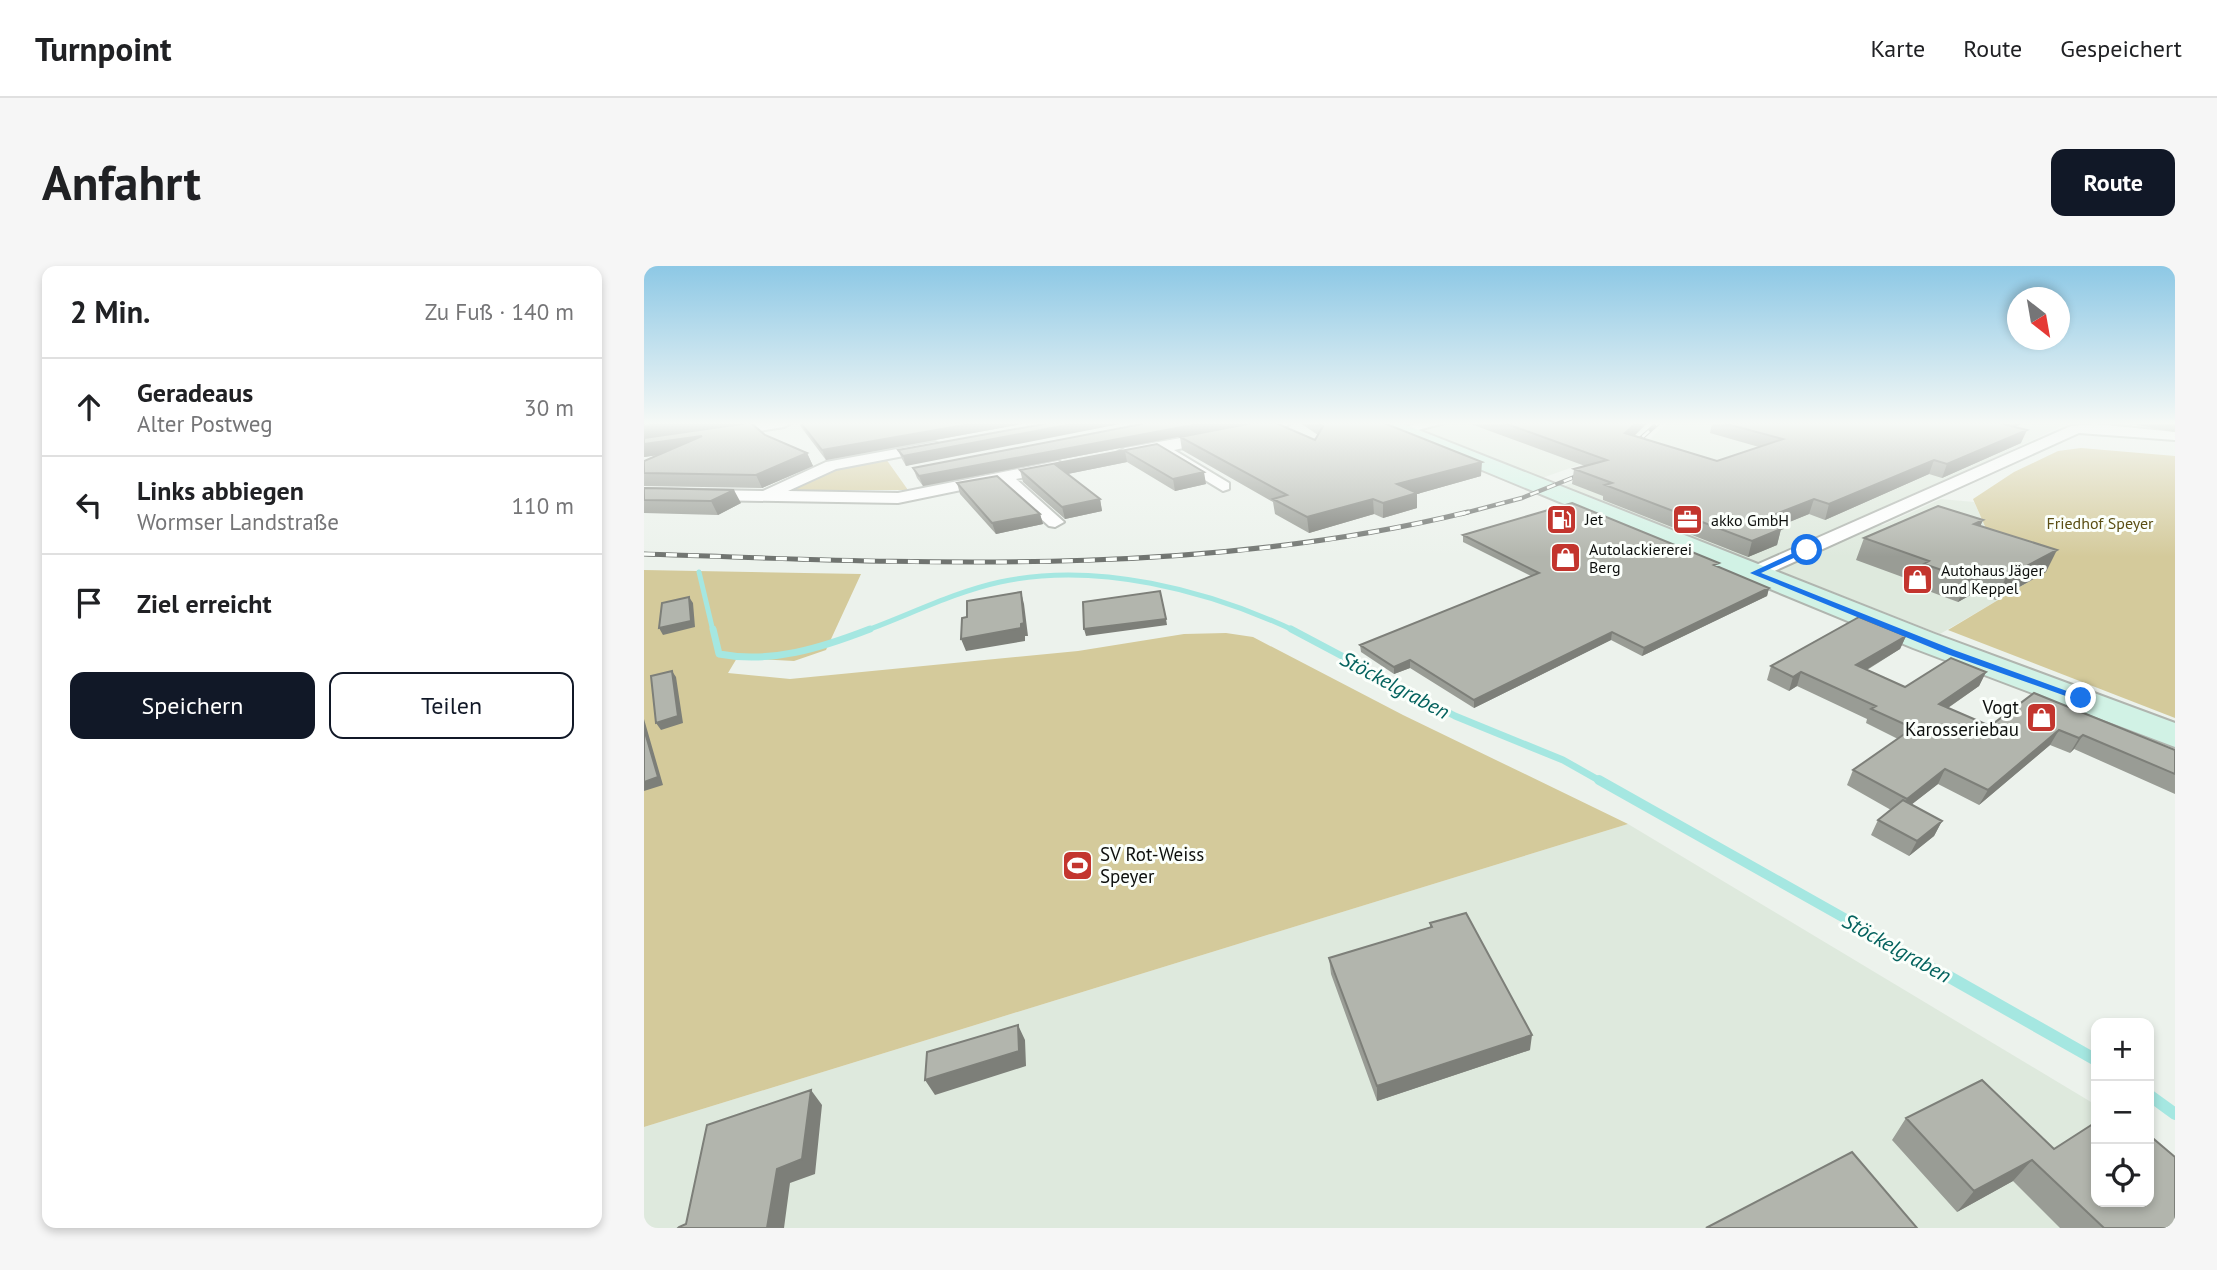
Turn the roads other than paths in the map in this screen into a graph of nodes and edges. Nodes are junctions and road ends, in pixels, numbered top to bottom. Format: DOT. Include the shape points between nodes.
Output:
graph roads {
  1 [pos="826,468"];
  2 [pos="1047,468"];
  3 [pos="1197,468"];
  4 [pos="1495,468"];
  5 [pos="1986,468"];
  6 [pos="1004,477"];
  7 [pos="1223,485"];
  8 [pos="644,494"];
  9 [pos="766,496"];
  10 [pos="1055,523"];
  11 [pos="1754,573"];
  12 [pos="2175,736"];
  1 -- 9 [label="street"];
  2 -- 6 [label="street"];
  3 -- 7 [label="street"];
  4 -- 11 [label="main road"];
  5 -- 11 [label="street"];
  6 -- 9 [label="street" via="898,498"];
  6 -- 10 [label="street"];
  8 -- 9 [label="street"];
  11 -- 12 [label="main road"];
}
